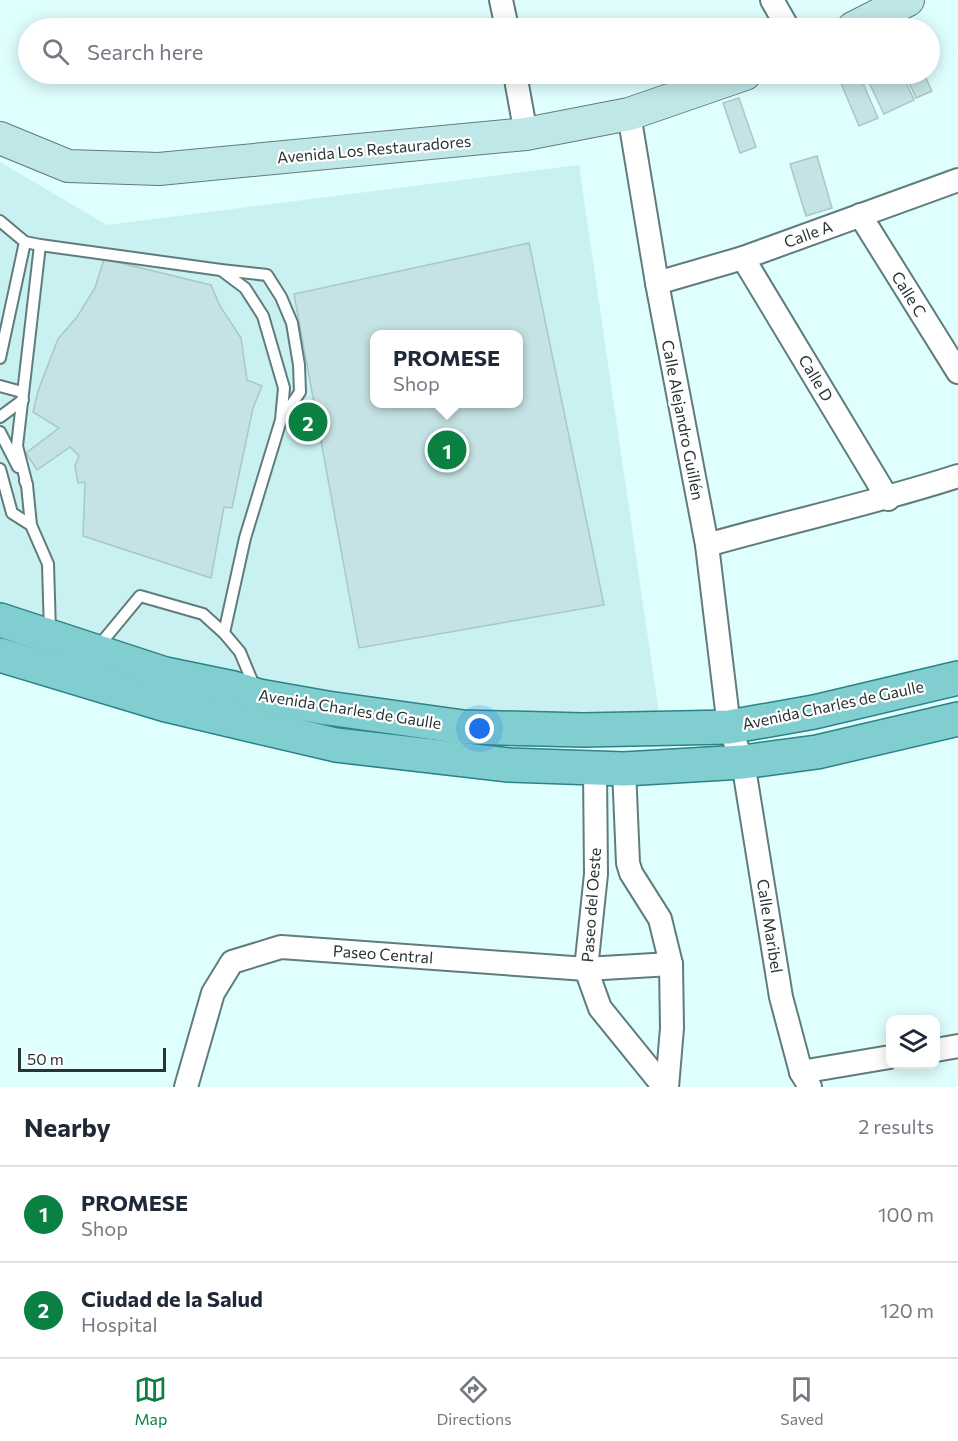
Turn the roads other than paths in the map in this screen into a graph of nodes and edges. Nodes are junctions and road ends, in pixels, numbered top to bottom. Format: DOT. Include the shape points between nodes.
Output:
graph roads {
  1 [pos="501,0"];
  2 [pos="772,0"];
  3 [pos="902,2"];
  4 [pos="505,18"];
  5 [pos="782,18"];
  6 [pos="872,18"];
  7 [pos="517,84"];
  8 [pos="717,84"];
  9 [pos="630,114"];
  10 [pos="526,134"];
  11 [pos="0,138"];
  12 [pos="958,180"];
  13 [pos="860,215"];
  14 [pos="0,221"];
  15 [pos="25,242"];
  16 [pos="40,244"];
  17 [pos="743,258"];
  18 [pos="221,270"];
  19 [pos="657,284"];
  20 [pos="0,358"];
  21 [pos="958,372"];
  22 [pos="0,386"];
  23 [pos="22,396"];
  24 [pos="0,417"];
  25 [pos="281,420"];
  26 [pos="0,432"];
  27 [pos="0,469"];
  28 [pos="958,476"];
  29 [pos="27,485"];
  30 [pos="888,499"];
  31 [pos="31,525"];
  32 [pos="707,546"];
  33 [pos="0,620"];
  34 [pos="224,633"];
  35 [pos="50,636"];
  36 [pos="95,650"];
  37 [pos="0,655"];
  38 [pos="958,678"];
  39 [pos="259,696"];
  40 [pos="958,718"];
  41 [pos="729,727"];
  42 [pos="743,762"];
  43 [pos="609,769"];
  44 [pos="671,964"];
  45 [pos="586,969"];
  46 [pos="958,1046"];
  47 [pos="940,1049"];
  48 [pos="886,1058"];
  49 [pos="806,1080"];
  50 [pos="186,1087"];
  51 [pos="666,1087"];
  1 -- 4 [label="street"];
  2 -- 5 [label="street"];
  3 -- 6 [label="street"];
  7 -- 10 [label="street"];
  8 -- 9 [label="street, Avenida Los Restauradores"];
  9 -- 10 [label="street, Avenida Los Restauradores"];
  9 -- 19 [label="street, Calle Alejandro Guillén"];
  10 -- 11 [label="street, Avenida Los Restauradores" via="159,169 68,166"];
  12 -- 13 [label="street, Calle A"];
  13 -- 17 [label="street, Calle A"];
  13 -- 21 [label="street, Calle C"];
  14 -- 15 [label="lane"];
  15 -- 16 [label="lane"];
  15 -- 20 [label="lane"];
  16 -- 18 [label="lane"];
  16 -- 23 [label="lane"];
  17 -- 19 [label="street, Calle A"];
  17 -- 30 [label="street, Calle D"];
  18 -- 25 [label="lane" via="245,288 264,316 284,388"];
  18 -- 25 [label="lane" via="267,274 292,323 300,392"];
  19 -- 32 [label="street, Calle Alejandro Guillén"];
  22 -- 23 [label="lane"];
  23 -- 24 [label="lane"];
  23 -- 29 [label="lane" via="17,447"];
  25 -- 34 [label="lane" via="244,538"];
  26 -- 29 [label="lane"];
  27 -- 31 [label="lane" via="12,513"];
  28 -- 30 [label="street"];
  29 -- 31 [label="lane"];
  30 -- 32 [label="street"];
  31 -- 35 [label="lane" via="48,564"];
  32 -- 41 [label="street, Calle Alejandro Guillén"];
  33 -- 35 [label="main road, Avenida Charles de Gaulle"];
  34 -- 36 [label="lane" via="203,614 140,596"];
  34 -- 39 [label="lane" via="240,652"];
  35 -- 36 [label="main road, Avenida Charles de Gaulle"];
  36 -- 39 [label="main road, Avenida Charles de Gaulle" via="165,674"];
  37 -- 43 [label="main road, Avenida Charles de Gaulle" via="166,705 336,745 509,765"];
  38 -- 41 [label="main road, Avenida Charles de Gaulle" via="814,712"];
  39 -- 41 [label="main road, Avenida Charles de Gaulle" via="463,727"];
  40 -- 42 [label="main road, Avenida Charles de Gaulle" via="817,752"];
  41 -- 42 [label="street, Calle Maribel"];
  42 -- 43 [label="main road, Avenida Charles de Gaulle"];
  42 -- 49 [label="street, Calle Maribel" via="781,997"];
  43 -- 44 [label="street, Paseo del Oeste" via="631,873 660,919"];
  43 -- 45 [label="street, Paseo del Oeste"];
  44 -- 45 [label="street, Paseo Central"];
  44 -- 51 [label="street, Paseo del Oeste" via="672,1028"];
  45 -- 50 [label="street, Paseo Central" via="280,946 232,962 213,993"];
  45 -- 51 [label="street, Paseo del Oeste" via="600,1008"];
  46 -- 47 [label="street"];
  48 -- 49 [label="street"];
}
